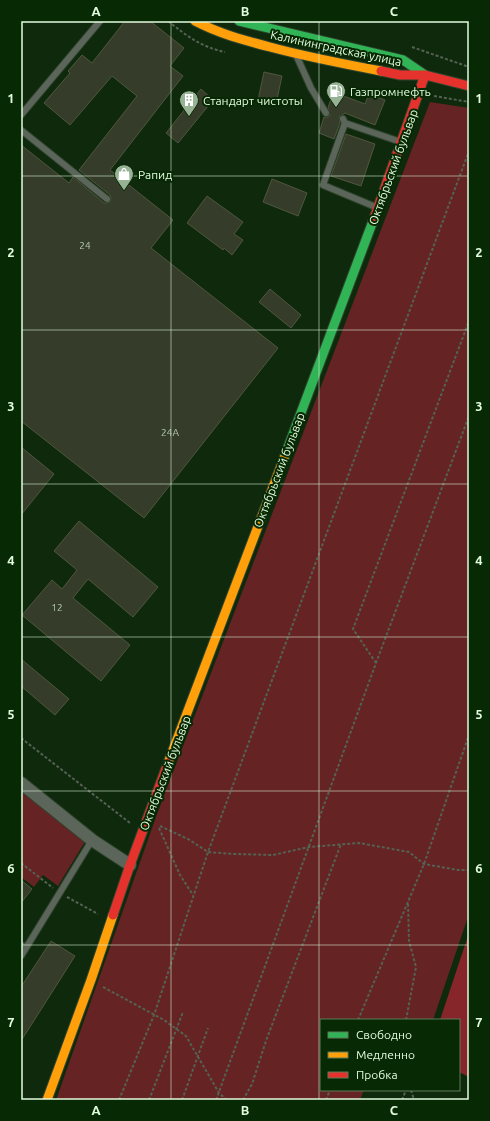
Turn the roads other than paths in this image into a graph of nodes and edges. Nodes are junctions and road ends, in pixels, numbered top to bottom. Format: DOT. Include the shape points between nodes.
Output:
graph roads {
  1 [pos="100,21"];
  2 [pos="196,21"];
  3 [pos="240,21"];
  4 [pos="296,54"];
  5 [pos="425,75"];
  6 [pos="469,86"];
  7 [pos="326,113"];
  8 [pos="21,115"];
  9 [pos="21,130"];
  10 [pos="401,142"];
  11 [pos="107,199"];
  12 [pos="378,208"];
  13 [pos="21,783"];
  14 [pos="92,840"];
  15 [pos="130,865"];
  16 [pos="23,947"];
  17 [pos="21,956"];
  18 [pos="47,1100"];
  1 -- 8 [label="lane"];
  2 -- 4 [label="street, Калининградская улица" via="230,37"];
  3 -- 5 [label="street, Калининградская улица" via="403,60"];
  4 -- 5 [label="street, Калининградская улица" via="400,75"];
  4 -- 7 [label="lane" via="311,88"];
  5 -- 6 [label="street"];
  5 -- 10 [label="street, Октябрьский бульвар"];
  9 -- 11 [label="lane"];
  10 -- 12 [label="street, Октябрьский бульвар"];
  10 -- 12 [label="lane" via="344,121 323,185"];
  12 -- 15 [label="street, Октябрьский бульвар"];
  13 -- 14 [label="street"];
  14 -- 15 [label="street"];
  14 -- 16 [label="lane"];
  15 -- 18 [label="street, Октябрьский бульвар"];
  16 -- 17 [label="lane"];
}
